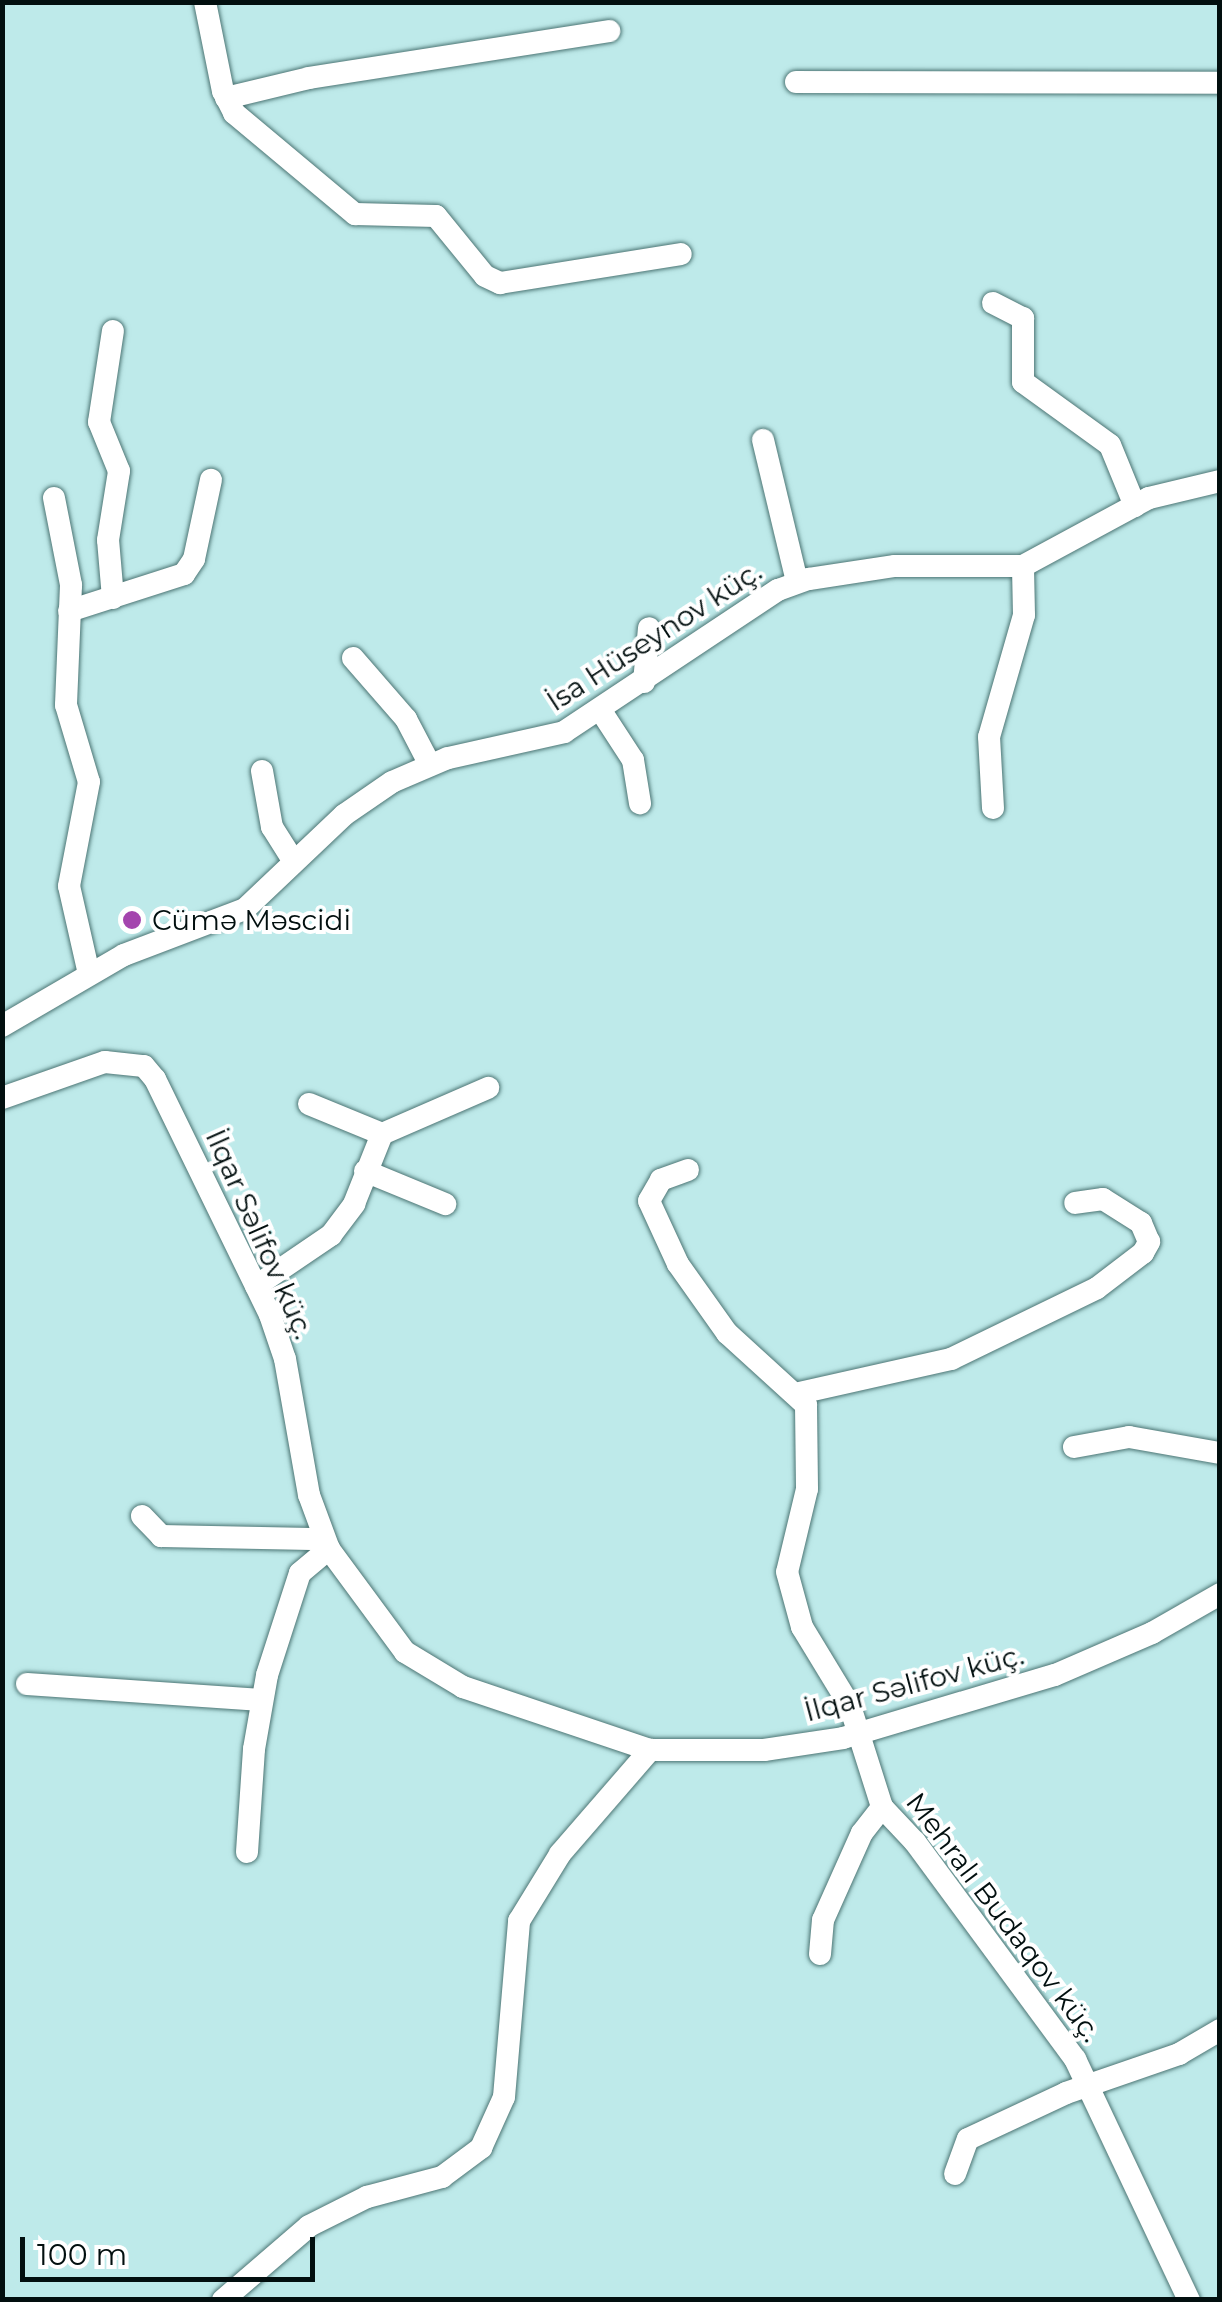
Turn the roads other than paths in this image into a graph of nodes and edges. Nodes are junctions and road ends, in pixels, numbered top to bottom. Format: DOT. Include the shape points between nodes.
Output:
graph roads {
  1 [pos="205,2"];
  2 [pos="608,31"];
  3 [pos="796,82"];
  4 [pos="1220,83"];
  5 [pos="226,98"];
  6 [pos="682,254"];
  7 [pos="992,304"];
  8 [pos="113,331"];
  9 [pos="762,440"];
  10 [pos="210,480"];
  11 [pos="1220,481"];
  12 [pos="54,498"];
  13 [pos="1135,506"];
  14 [pos="1023,566"];
  15 [pos="796,582"];
  16 [pos="113,598"];
  17 [pos="69,611"];
  18 [pos="649,628"];
  19 [pos="353,658"];
  20 [pos="644,682"];
  21 [pos="601,711"];
  22 [pos="430,764"];
  23 [pos="262,771"];
  24 [pos="640,803"];
  25 [pos="993,808"];
  26 [pos="294,862"];
  27 [pos="89,974"];
  28 [pos="6,1014"];
  29 [pos="488,1088"];
  30 [pos="2,1098"];
  31 [pos="310,1104"];
  32 [pos="382,1134"];
  33 [pos="688,1170"];
  34 [pos="365,1171"];
  35 [pos="1075,1203"];
  36 [pos="444,1204"];
  37 [pos="256,1286"];
  38 [pos="799,1394"];
  39 [pos="1074,1447"];
  40 [pos="1220,1453"];
  41 [pos="142,1516"];
  42 [pos="327,1544"];
  43 [pos="1220,1594"];
  44 [pos="27,1684"];
  45 [pos="261,1700"];
  46 [pos="859,1734"];
  47 [pos="650,1750"];
  48 [pos="882,1807"];
  49 [pos="247,1852"];
  50 [pos="820,1954"];
  51 [pos="1220,2030"];
  52 [pos="1090,2085"];
  53 [pos="954,2174"];
  54 [pos="223,2300"];
  55 [pos="1189,2300"];
  1 -- 5 [label="street"];
  2 -- 5 [label="street" via="309,78"];
  3 -- 4 [label="street"];
  5 -- 6 [label="street" via="255,136 355,214 436,216 485,276 500,283 523,285"];
  7 -- 13 [label="street" via="1022,318 1022,382 1110,445"];
  8 -- 16 [label="street" via="98,422 119,471 108,540"];
  9 -- 15 [label="street"];
  10 -- 16 [label="street" via="194,559 184,574"];
  11 -- 13 [label="street, İsa Hüseynov küç."];
  12 -- 17 [label="street" via="68,554"];
  13 -- 14 [label="street, İsa Hüseynov küç."];
  14 -- 15 [label="street, İsa Hüseynov küç." via="895,566"];
  14 -- 25 [label="street" via="1024,615 989,736"];
  15 -- 20 [label="street, İsa Hüseynov küç."];
  16 -- 17 [label="street"];
  17 -- 27 [label="street" via="66,705 90,782 70,906"];
  18 -- 20 [label="street"];
  19 -- 22 [label="street" via="406,719"];
  20 -- 21 [label="street, İsa Hüseynov küç."];
  21 -- 22 [label="street, İsa Hüseynov küç." via="538,742"];
  21 -- 24 [label="street" via="632,760"];
  22 -- 26 [label="street, İsa Hüseynov küç." via="344,815"];
  23 -- 26 [label="street" via="272,827"];
  26 -- 27 [label="street, İsa Hüseynov küç." via="245,909"];
  27 -- 28 [label="street, İsa Hüseynov küç."];
  29 -- 32 [label="street"];
  30 -- 37 [label="street, İlqar Səlifov küç." via="105,1062 144,1066"];
  31 -- 32 [label="street"];
  32 -- 34 [label="street"];
  33 -- 38 [label="street" via="651,1188 657,1225 727,1333"];
  34 -- 36 [label="street"];
  34 -- 37 [label="street" via="354,1204 331,1236"];
  35 -- 38 [label="street" via="1103,1199 1141,1223 1149,1242 1144,1253 1097,1288 994,1342 912,1371"];
  37 -- 42 [label="street, İlqar Səlifov küç." via="285,1359 309,1495"];
  38 -- 46 [label="street, Mehralı Budaqov küç." via="806,1405 808,1474 787,1572 802,1628 842,1691"];
  39 -- 40 [label="street" via="1129,1437"];
  41 -- 42 [label="street" via="160,1536"];
  42 -- 45 [label="street" via="292,1591"];
  42 -- 47 [label="street, İlqar Səlifov küç." via="406,1652 436,1673"];
  43 -- 46 [label="street, İlqar Səlifov küç." via="1152,1633 1054,1675"];
  44 -- 45 [label="street"];
  45 -- 49 [label="street"];
  46 -- 47 [label="street, İlqar Səlifov küç." via="709,1755"];
  46 -- 48 [label="street, Mehralı Budaqov küç."];
  47 -- 54 [label="street" via="560,1854 519,1921 504,2096 481,2148 442,2177 367,2197 310,2226"];
  48 -- 50 [label="street" via="862,1832 823,1920"];
  48 -- 52 [label="street, Mehralı Budaqov küç." via="915,1842"];
  51 -- 52 [label="street" via="1179,2054"];
  52 -- 53 [label="street" via="968,2139"];
  52 -- 55 [label="street, Mehralı Budaqov küç."];
}
